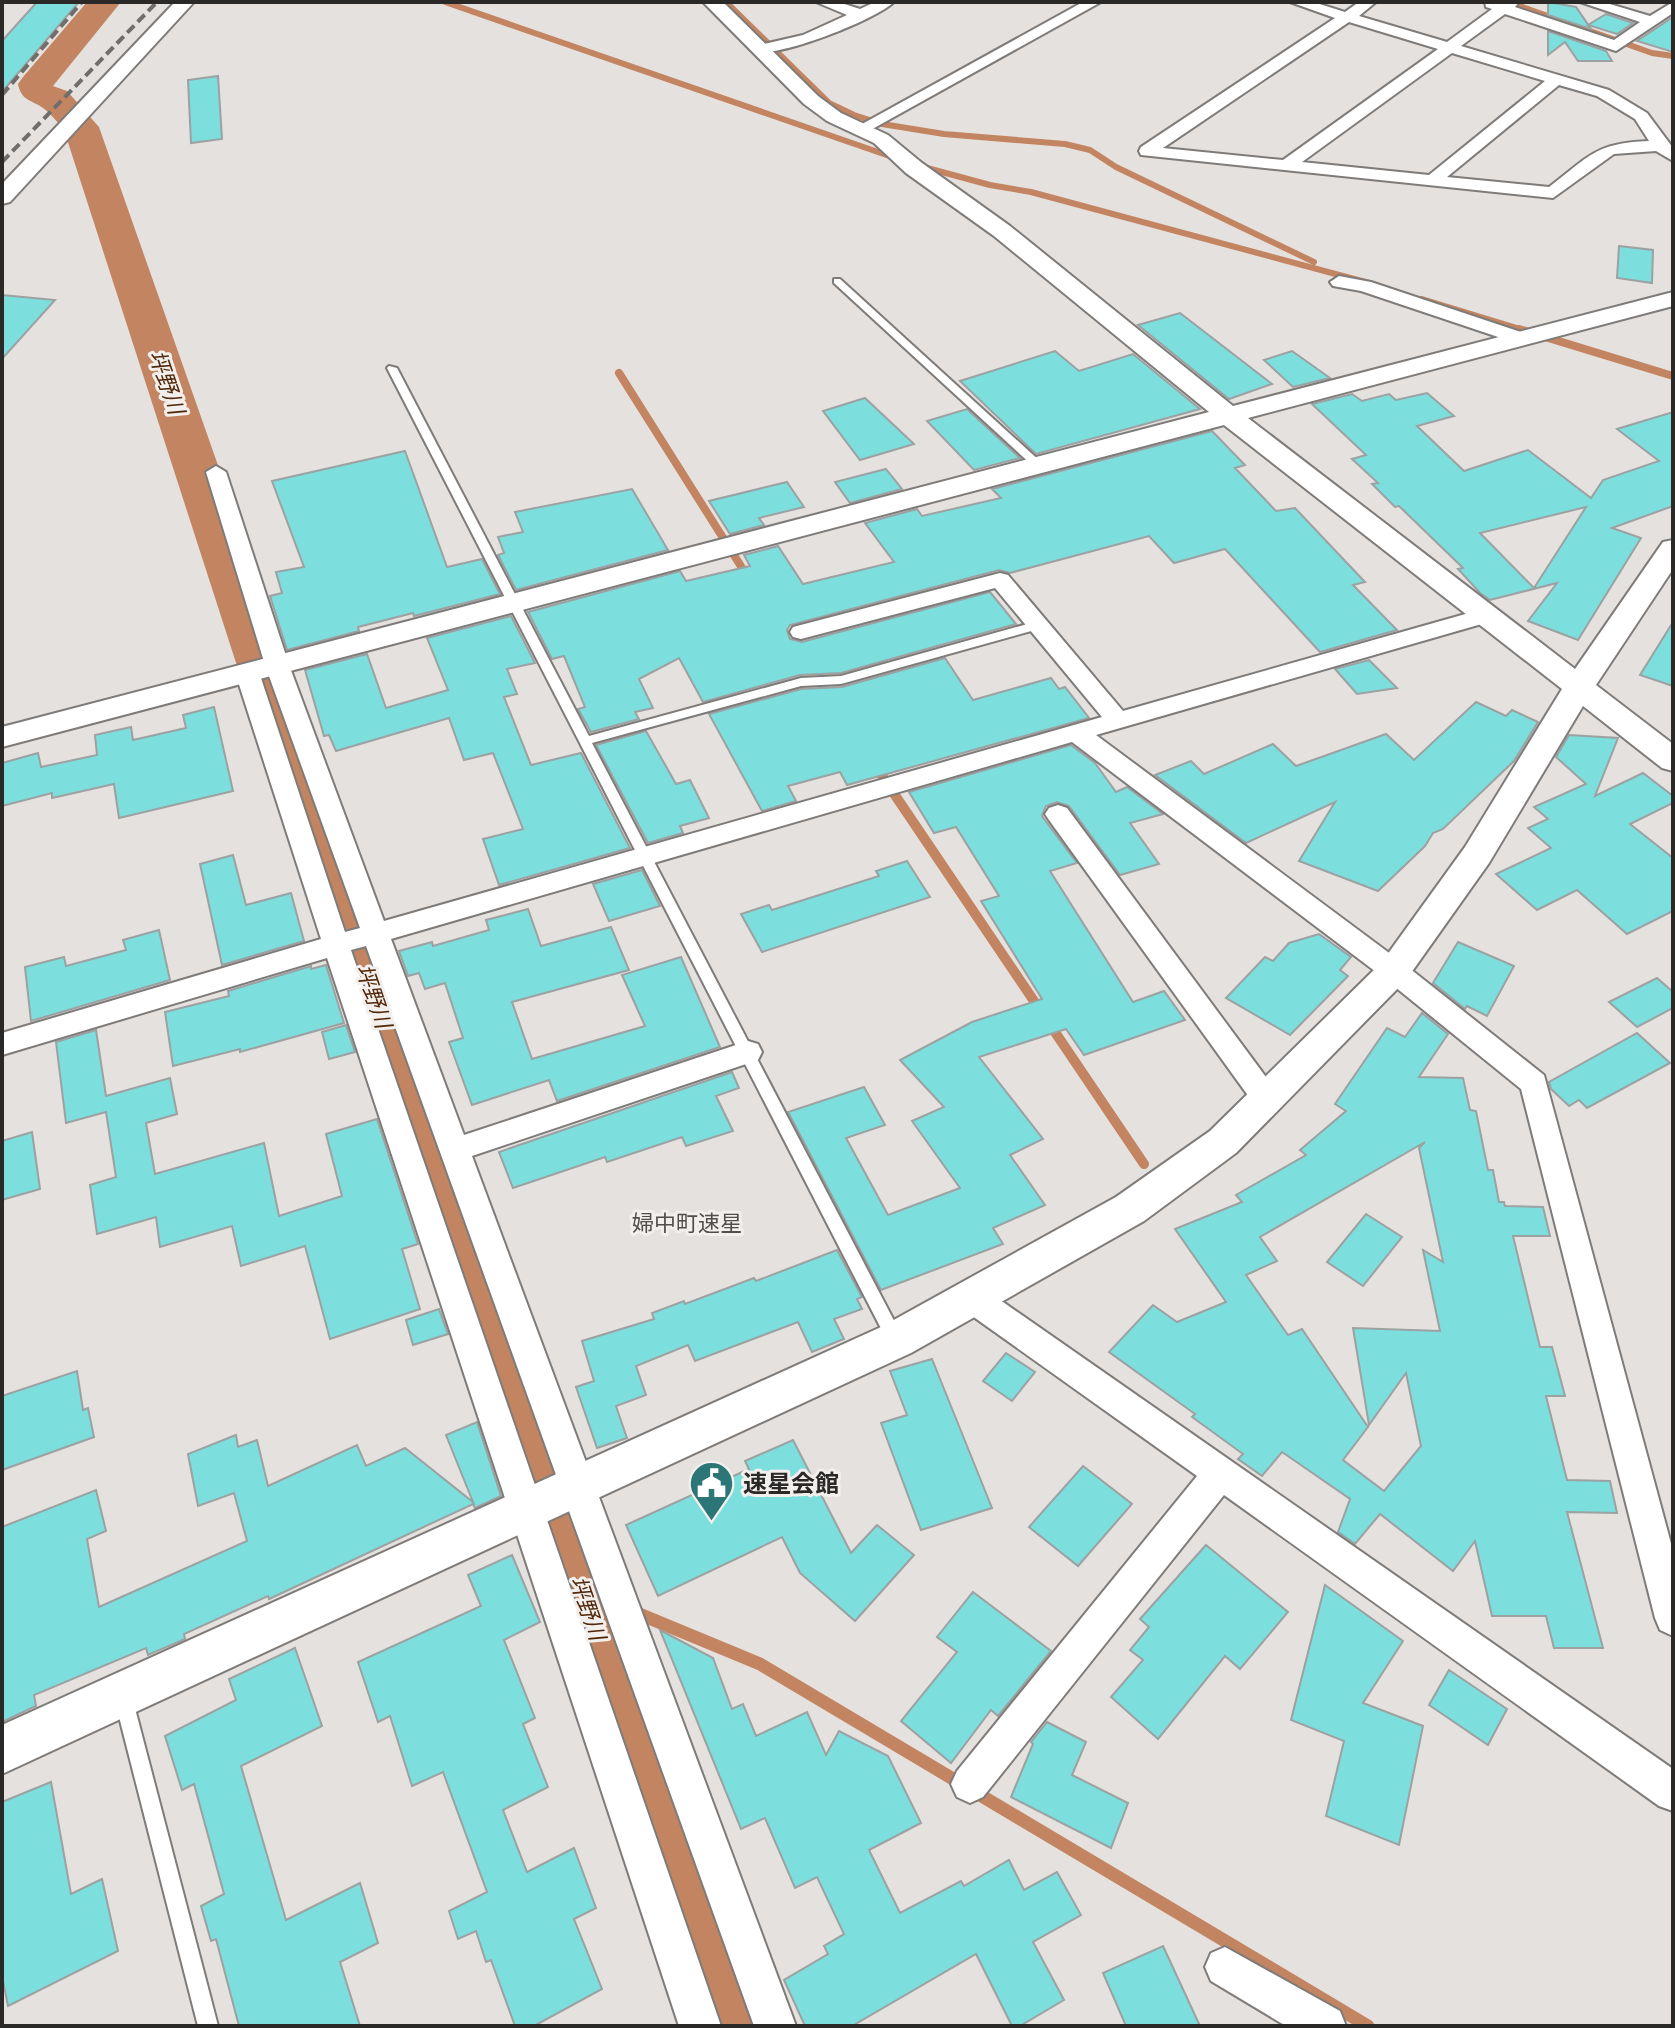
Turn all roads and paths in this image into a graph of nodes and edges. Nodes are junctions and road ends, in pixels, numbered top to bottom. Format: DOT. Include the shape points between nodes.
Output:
graph roads {
  1 [pos="185,2"];
  2 [pos="712,2"];
  3 [pos="823,2"];
  4 [pos="887,2"];
  5 [pos="1094,2"];
  6 [pos="1297,2"];
  7 [pos="1369,2"];
  8 [pos="1486,2"];
  9 [pos="1587,2"];
  10 [pos="1672,3"];
  11 [pos="1508,5"];
  12 [pos="862,15"];
  13 [pos="1347,17"];
  14 [pos="1652,21"];
  15 [pos="1450,46"];
  16 [pos="760,49"];
  17 [pos="1558,78"];
  18 [pos="861,129"];
  19 [pos="1667,151"];
  20 [pos="1286,166"];
  21 [pos="1433,180"];
  22 [pos="2,197"];
  23 [pos="837,281"];
  24 [pos="1339,282"];
  25 [pos="1673,299"];
  26 [pos="1524,337"];
  27 [pos="392,368"];
  28 [pos="1229,416"];
  29 [pos="1038,465"];
  30 [pos="216,472"];
  31 [pos="1673,548"];
  32 [pos="515,604"];
  33 [pos="1484,616"];
  34 [pos="1038,625"];
  35 [pos="801,632"];
  36 [pos="277,665"];
  37 [pos="247,672"];
  38 [pos="1578,688"];
  39 [pos="1118,721"];
  40 [pos="1076,733"];
  41 [pos="2,737"];
  42 [pos="585,741"];
  43 [pos="1673,760"];
  44 [pos="1058,814"];
  45 [pos="648,856"];
  46 [pos="376,933"];
  47 [pos="336,945"];
  48 [pos="1394,971"];
  49 [pos="2,1044"];
  50 [pos="748,1052"];
  51 [pos="1267,1100"];
  52 [pos="454,1150"];
  53 [pos="972,1298"];
  54 [pos="896,1340"];
  55 [pos="1220,1473"];
  56 [pos="575,1485"];
  57 [pos="525,1508"];
  58 [pos="1673,1618"];
  59 [pos="122,1695"];
  60 [pos="2,1750"];
  61 [pos="970,1784"];
  62 [pos="1673,1792"];
  63 [pos="1225,1967"];
  64 [pos="1310,2023"];
  65 [pos="208,2026"];
  66 [pos="700,2026"];
  67 [pos="775,2026"];
  1 -- 22 [label="street"];
  2 -- 16 [label="street"];
  3 -- 12 [label="street"];
  4 -- 12 [label="street"];
  5 -- 18 [label="street"];
  6 -- 13 [label="street"];
  7 -- 13 [label="street"];
  8 -- 11 [label="street"];
  9 -- 14 [label="street"];
  10 -- 14 [label="street"];
  11 -- 14 [label="street" via="1616,46"];
  11 -- 15 [label="street"];
  12 -- 16 [label="street" via="808,39"];
  13 -- 15 [label="street"];
  13 -- 20 [label="street" via="1147,151"];
  15 -- 17 [label="street"];
  15 -- 20 [label="street"];
  16 -- 18 [label="street" via="811,100"];
  17 -- 19 [label="street" via="1623,103 1641,116"];
  17 -- 21 [label="street"];
  18 -- 28 [label="street" via="1002,231"];
  19 -- 21 [label="street" via="1608,150 1553,193"];
  20 -- 21 [label="street"];
  23 -- 29 [label="lane"];
  24 -- 26 [label="street"];
  25 -- 26 [label="street"];
  26 -- 28 [label="street"];
  27 -- 32 [label="lane"];
  28 -- 29 [label="street"];
  28 -- 33 [label="street"];
  29 -- 32 [label="street"];
  30 -- 36 [label="street"];
  31 -- 38 [label="street"];
  32 -- 36 [label="street"];
  32 -- 42 [label="lane"];
  33 -- 38 [label="street"];
  33 -- 39 [label="street"];
  34 -- 35 [label="street" via="1000,580"];
  34 -- 39 [label="street"];
  34 -- 42 [label="lane" via="841,680 801,682"];
  36 -- 37 [label="street"];
  36 -- 46 [label="street"];
  37 -- 41 [label="street"];
  37 -- 47 [label="street"];
  38 -- 43 [label="street"];
  38 -- 48 [label="street" via="1477,855"];
  39 -- 40 [label="street"];
  40 -- 45 [label="street"];
  40 -- 48 [label="street"];
  42 -- 45 [label="lane"];
  44 -- 51 [label="street"];
  45 -- 46 [label="street"];
  45 -- 50 [label="lane"];
  46 -- 47 [label="street"];
  46 -- 52 [label="street"];
  47 -- 49 [label="street"];
  47 -- 57 [label="street"];
  48 -- 51 [label="street"];
  48 -- 58 [label="street" via="1534,1083"];
  50 -- 52 [label="street"];
  50 -- 54 [label="lane"];
  51 -- 53 [label="street" via="1223,1142 1130,1209"];
  52 -- 56 [label="street"];
  53 -- 54 [label="street"];
  53 -- 55 [label="street"];
  54 -- 56 [label="street"];
  55 -- 61 [label="street"];
  55 -- 62 [label="street"];
  56 -- 57 [label="street"];
  56 -- 67 [label="street"];
  57 -- 59 [label="street"];
  57 -- 66 [label="street"];
  59 -- 60 [label="street"];
  59 -- 65 [label="lane"];
  63 -- 64 [label="street"];
}
